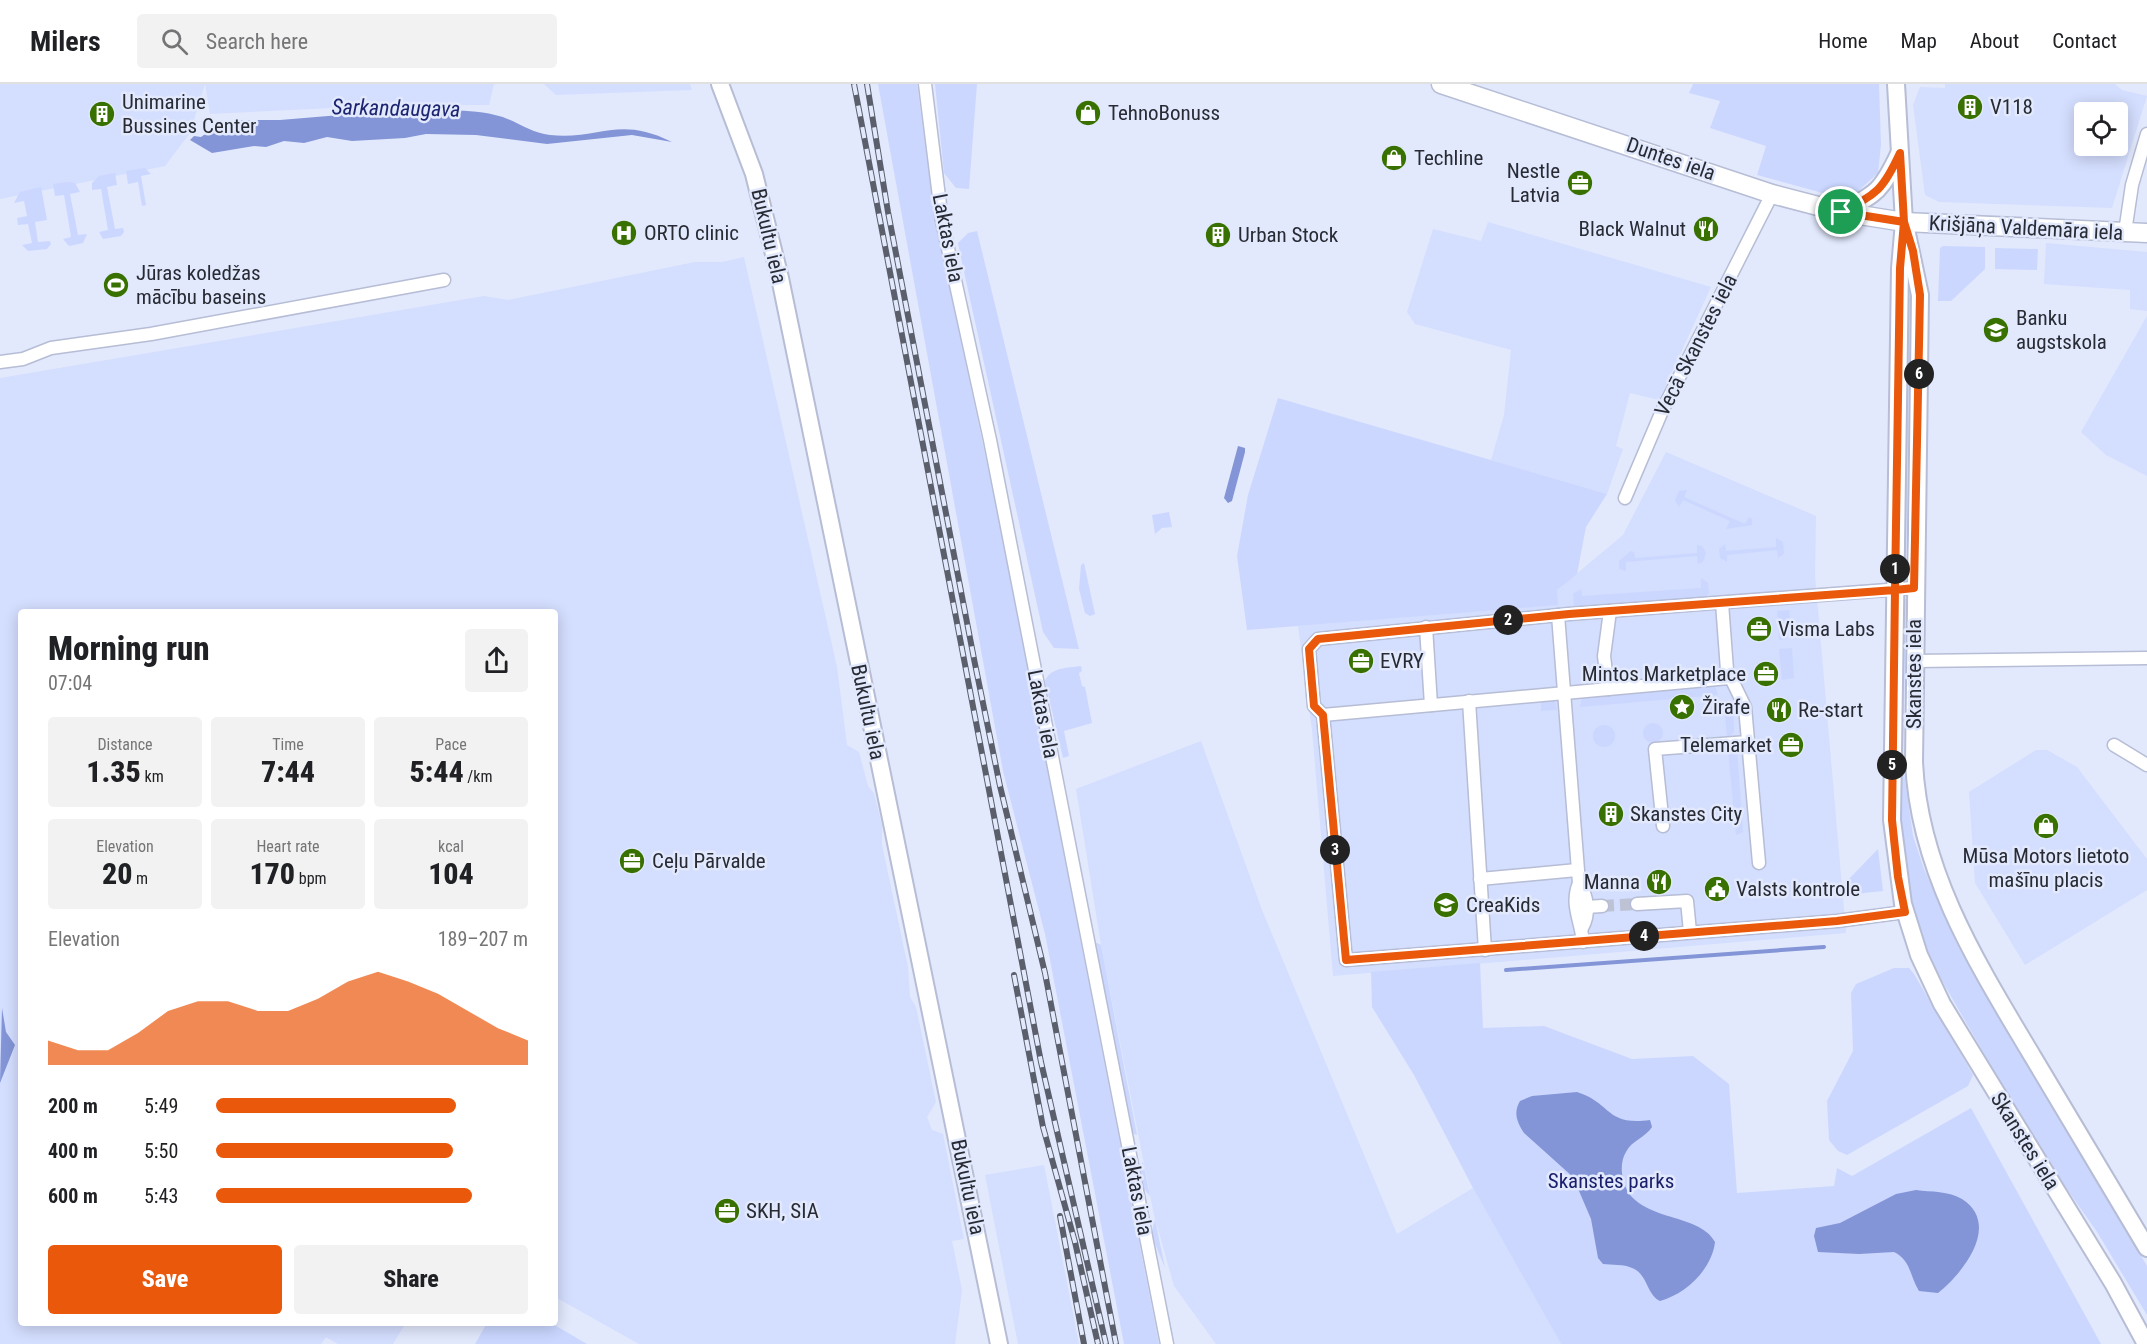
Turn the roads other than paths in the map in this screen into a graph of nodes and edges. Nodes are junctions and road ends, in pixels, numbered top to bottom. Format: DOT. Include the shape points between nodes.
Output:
graph roads {
  1 [pos="720,84"];
  2 [pos="925,84"];
  3 [pos="1441,84"];
  4 [pos="1896,84"];
  5 [pos="2147,134"];
  6 [pos="1900,153"];
  7 [pos="1772,194"];
  8 [pos="1841,212"];
  9 [pos="1904,222"];
  10 [pos="2125,232"];
  11 [pos="2147,233"];
  12 [pos="444,280"];
  13 [pos="0,362"];
  14 [pos="1625,498"];
  15 [pos="1914,588"];
  16 [pos="1895,590"];
  17 [pos="1722,603"];
  18 [pos="1610,611"];
  19 [pos="1558,615"];
  20 [pos="1426,627"];
  21 [pos="2147,658"];
  22 [pos="1915,661"];
  23 [pos="1730,678"];
  24 [pos="1608,689"];
  25 [pos="1563,693"];
  26 [pos="1469,701"];
  27 [pos="1431,705"];
  28 [pos="1323,715"];
  29 [pos="1748,742"];
  30 [pos="2114,745"];
  31 [pos="2147,765"];
  32 [pos="1663,826"];
  33 [pos="1759,862"];
  34 [pos="1578,877"];
  35 [pos="1480,879"];
  36 [pos="1637,904"];
  37 [pos="1602,906"];
  38 [pos="1586,908"];
  39 [pos="1905,912"];
  40 [pos="1582,928"];
  41 [pos="1690,932"];
  42 [pos="1582,942"];
  43 [pos="1485,950"];
  44 [pos="2147,1248"];
  45 [pos="999,1344"];
  46 [pos="1167,1344"];
  47 [pos="2146,1344"];
  1 -- 45 [label="main road, Bukultu iela" via="754,174 780,278"];
  2 -- 46 [label="street, Laktas iela" via="942,221 990,440"];
  3 -- 7 [label="main road, Duntes iela"];
  4 -- 6 [label="main road"];
  5 -- 10 [label="street" via="2132,185"];
  6 -- 8 [label="main road" via="1887,180 1873,196"];
  6 -- 9 [label="main road"];
  7 -- 8 [label="main road, Duntes iela"];
  7 -- 14 [label="street, Vecā Skanstes iela" via="1662,411"];
  8 -- 9 [label="main road, Duntes iela"];
  9 -- 10 [label="main road, Krišjāņa Valdemāra iela"];
  9 -- 15 [label="main road, Skanstes iela" via="1920,295"];
  9 -- 16 [label="main road, Skanstes iela"];
  10 -- 11 [label="main road, Krišjāņa Valdemāra iela"];
  12 -- 13 [label="street" via="151,334 51,348 23,359"];
  15 -- 16 [label="street"];
  15 -- 22 [label="main road, Skanstes iela"];
  16 -- 17 [label="street"];
  16 -- 39 [label="main road, Skanstes iela" via="1892,820"];
  17 -- 18 [label="street"];
  17 -- 23 [label="street" via="1726,670"];
  18 -- 19 [label="street"];
  18 -- 24 [label="street" via="1604,656"];
  19 -- 20 [label="street"];
  19 -- 25 [label="street"];
  20 -- 27 [label="street"];
  20 -- 28 [label="street" via="1318,639 1309,649 1314,706"];
  21 -- 22 [label="street"];
  22 -- 44 [label="main road, Skanstes iela" via="1915,781 1933,866 1982,971"];
  23 -- 24 [label="street"];
  23 -- 29 [label="street" via="1744,707"];
  24 -- 25 [label="street"];
  25 -- 26 [label="street"];
  25 -- 34 [label="street"];
  26 -- 27 [label="street"];
  26 -- 35 [label="street"];
  27 -- 28 [label="street"];
  28 -- 43 [label="street" via="1346,960"];
  29 -- 32 [label="street" via="1655,749"];
  29 -- 33 [label="street"];
  30 -- 31 [label="street"];
  34 -- 35 [label="street"];
  34 -- 38 [label="street"];
  34 -- 40 [label="street" via="1575,909"];
  35 -- 43 [label="street"];
  36 -- 41 [label="street" via="1687,902"];
  37 -- 38 [label="street"];
  38 -- 40 [label="street"];
  39 -- 41 [label="street"];
  39 -- 47 [label="main road, Skanstes iela" via="1919,955 1942,1004 2113,1283"];
  40 -- 42 [label="street"];
  41 -- 42 [label="street"];
  42 -- 43 [label="street"];
}
